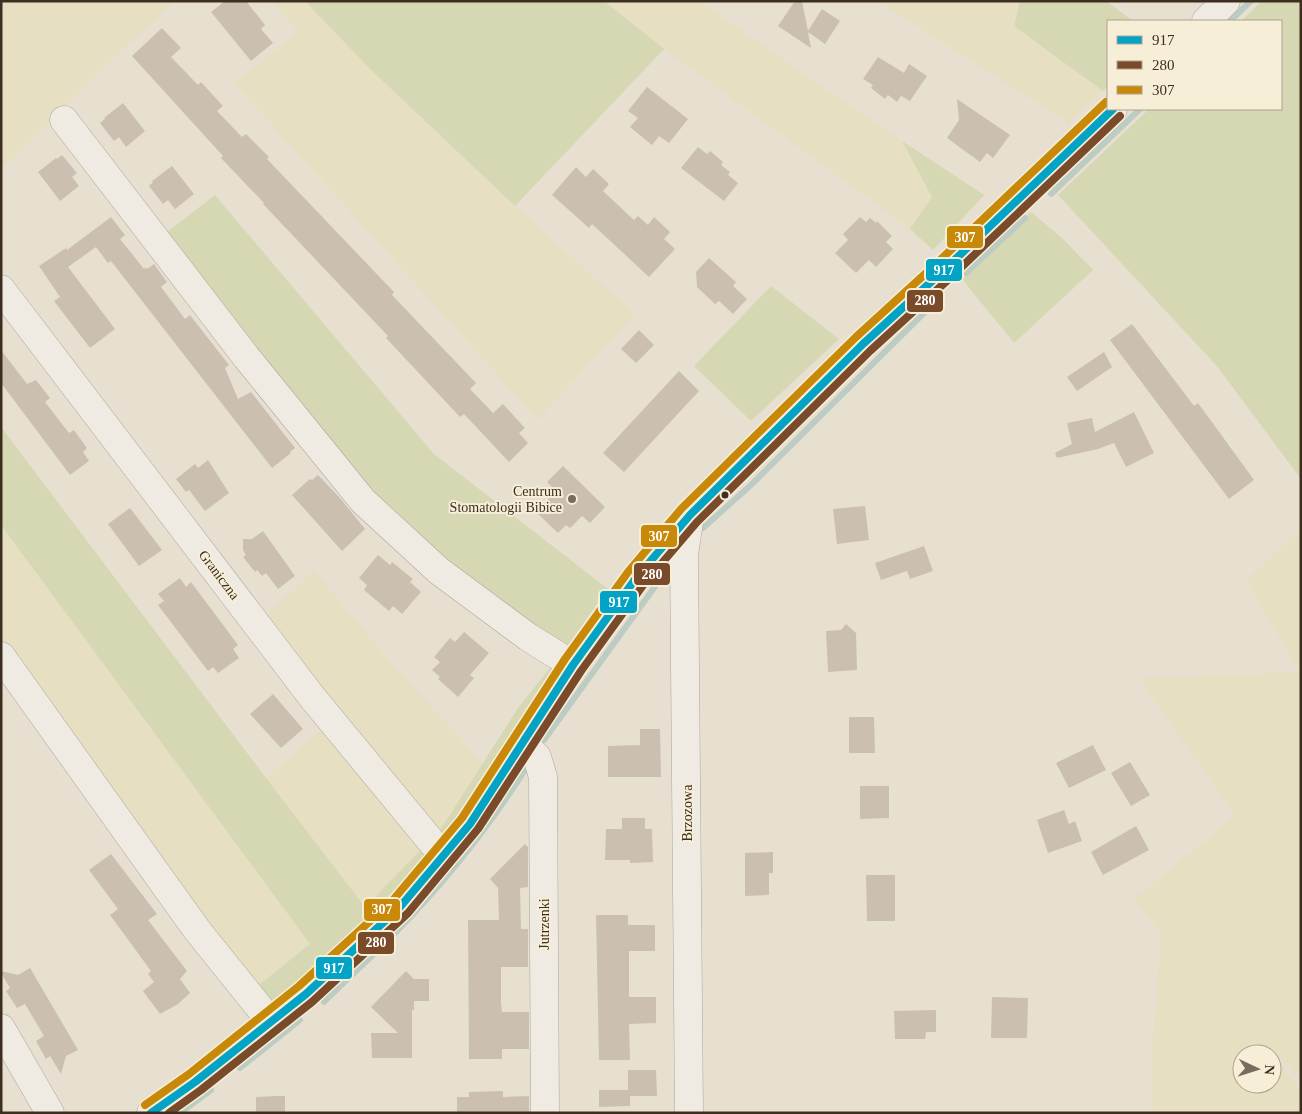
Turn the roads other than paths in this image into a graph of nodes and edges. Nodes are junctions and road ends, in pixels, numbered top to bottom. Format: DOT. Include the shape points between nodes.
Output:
graph roads {
  1 [pos="1226,1"];
  2 [pos="1207,20"];
  3 [pos="1113,110"];
  4 [pos="64,120"];
  5 [pos="1,289"];
  6 [pos="690,514"];
  7 [pos="1,656"];
  8 [pos="573,665"];
  9 [pos="522,742"];
  10 [pos="444,856"];
  11 [pos="271,1022"];
  12 [pos="1,1028"];
  13 [pos="50,1113"];
  14 [pos="151,1113"];
  15 [pos="546,1113"];
  16 [pos="689,1113"];
  1 -- 2 [label="street"];
  3 -- 6 [label="street" via="863,344"];
  4 -- 8 [label="street" via="247,358 362,500 439,571 528,637"];
  5 -- 10 [label="street, Graniczna" via="312,697"];
  6 -- 8 [label="street" via="636,578"];
  6 -- 16 [label="street, Brzozowa" via="684,554"];
  7 -- 11 [label="street" via="197,930"];
  8 -- 9 [label="street"];
  9 -- 10 [label="street" via="470,824"];
  9 -- 15 [label="street, Jutrzenki" via="537,757 543,777"];
  10 -- 11 [label="street" via="400,908"];
  11 -- 14 [label="street"];
  12 -- 13 [label="street"];
}
